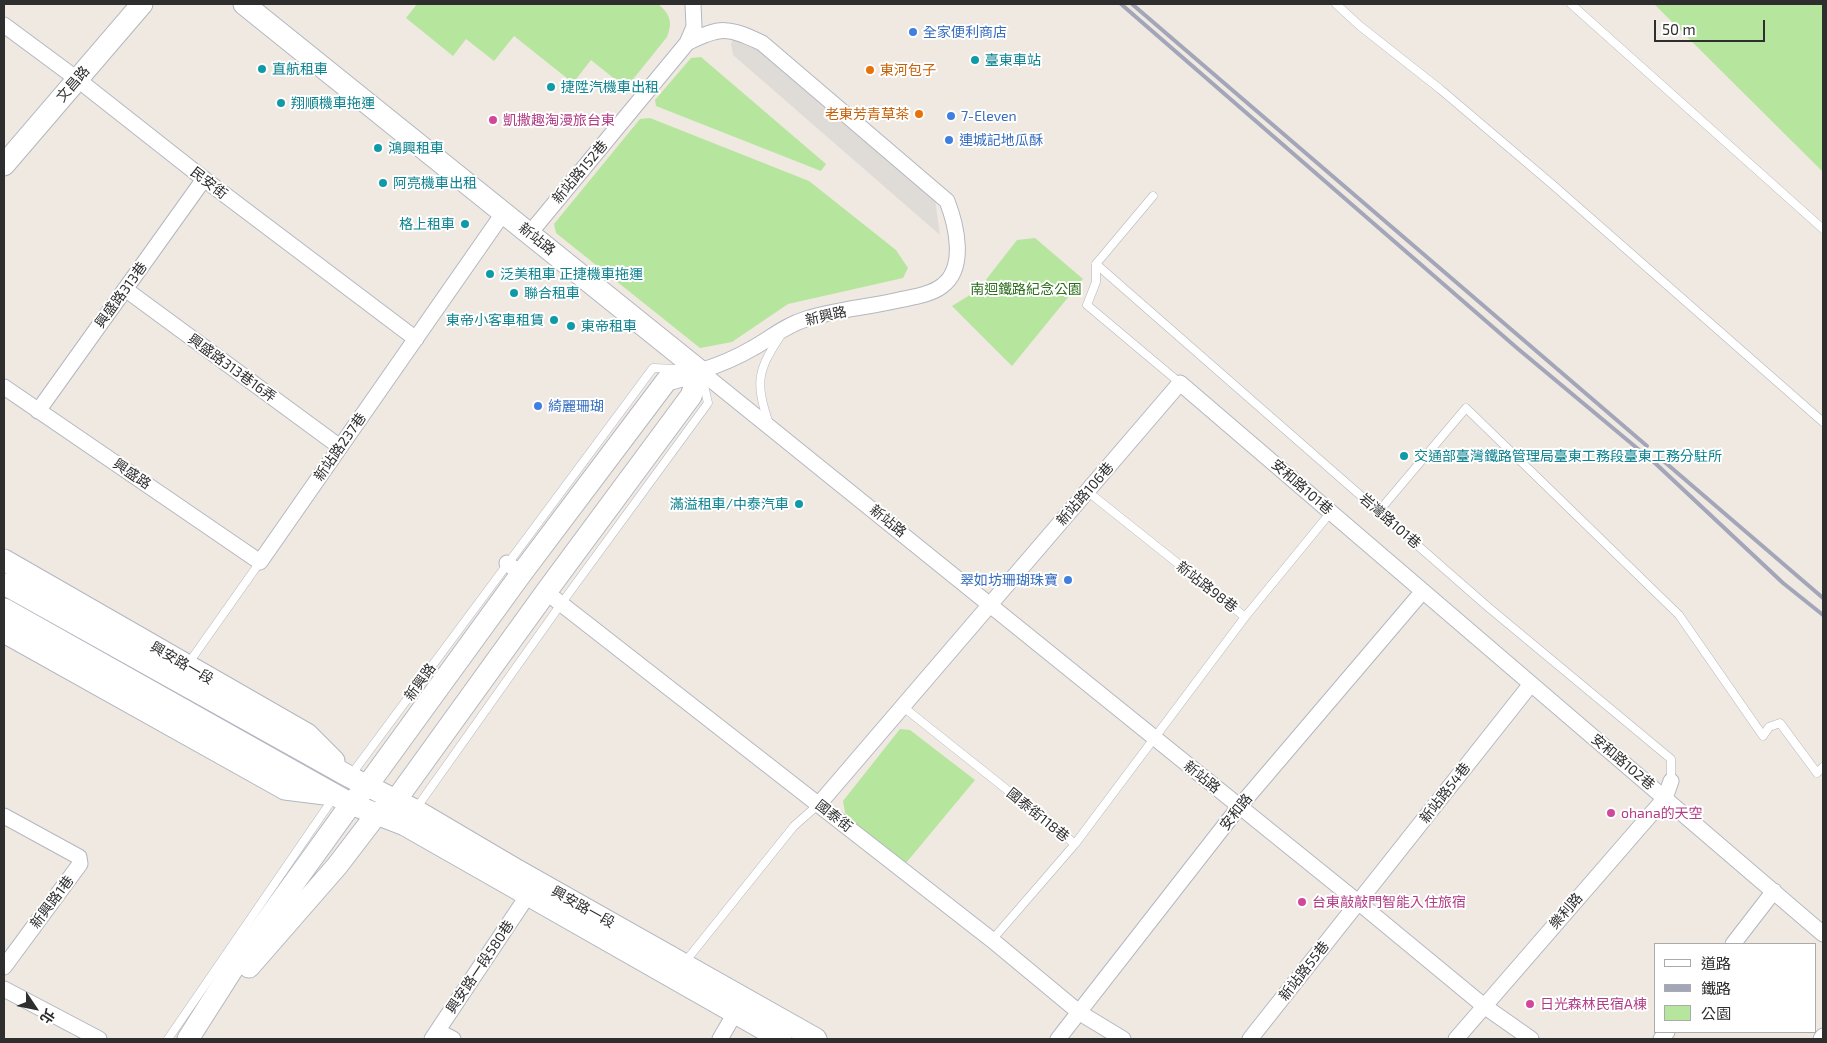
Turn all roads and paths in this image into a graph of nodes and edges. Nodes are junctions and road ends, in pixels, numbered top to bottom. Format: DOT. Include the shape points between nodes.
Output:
graph roads {
  1 [pos="142,4"];
  2 [pos="244,4"];
  3 [pos="693,4"];
  4 [pos="1336,4"];
  5 [pos="1571,4"];
  6 [pos="4,25"];
  7 [pos="687,43"];
  8 [pos="77,79"];
  9 [pos="4,165"];
  10 [pos="204,179"];
  11 [pos="1153,196"];
  12 [pos="504,212"];
  13 [pos="1823,229"];
  14 [pos="530,233"];
  15 [pos="1096,264"];
  16 [pos="125,290"];
  17 [pos="786,327"];
  18 [pos="416,339"];
  19 [pos="700,371"];
  20 [pos="1180,383"];
  21 [pos="4,387"];
  22 [pos="38,411"];
  23 [pos="1823,422"];
  24 [pos="770,426"];
  25 [pos="340,447"];
  26 [pos="1087,491"];
  27 [pos="1379,511"];
  28 [pos="1331,512"];
  29 [pos="4,560"];
  30 [pos="260,562"];
  31 [pos="4,584"];
  32 [pos="1424,591"];
  33 [pos="553,598"];
  34 [pos="990,604"];
  35 [pos="4,609"];
  36 [pos="1245,617"];
  37 [pos="4,632"];
  38 [pos="181,674"];
  39 [pos="1531,684"];
  40 [pos="902,706"];
  41 [pos="1154,738"];
  42 [pos="1823,767"];
  43 [pos="1671,780"];
  44 [pos="359,782"];
  45 [pos="1665,798"];
  46 [pos="343,799"];
  47 [pos="396,800"];
  48 [pos="819,804"];
  49 [pos="1239,807"];
  50 [pos="376,815"];
  51 [pos="4,816"];
  52 [pos="410,818"];
  53 [pos="1075,844"];
  54 [pos="1774,891"];
  55 [pos="528,896"];
  56 [pos="1358,902"];
  57 [pos="1823,934"];
  58 [pos="992,940"];
  59 [pos="1734,943"];
  60 [pos="684,964"];
  61 [pos="4,966"];
  62 [pos="4,989"];
  63 [pos="1484,1006"];
  64 [pos="735,1013"];
  65 [pos="1080,1013"];
  66 [pos="194,1031"];
  67 [pos="435,1035"];
  68 [pos="1823,1036"];
  69 [pos="99,1039"];
  70 [pos="168,1039"];
  71 [pos="452,1039"];
  72 [pos="720,1039"];
  73 [pos="781,1039"];
  74 [pos="816,1039"];
  75 [pos="1058,1039"];
  76 [pos="1123,1039"];
  77 [pos="1250,1039"];
  78 [pos="1456,1039"];
  79 [pos="1531,1039"];
  80 [pos="1821,1039"];
  1 -- 8 [label="street, 文昌路"];
  2 -- 12 [label="street, 新站路"];
  3 -- 7 [label="street" via="694,27"];
  4 -- 23 [label="lane" via="1523,159"];
  5 -- 13 [label="lane"];
  6 -- 8 [label="street, 民安街"];
  7 -- 14 [label="street, 新站路152巷"];
  7 -- 17 [label="street, 新興路" via="721,29 739,32 762,43 947,201 954,219 958,243 953,273 944,285 916,297 806,319"];
  8 -- 9 [label="street, 文昌路"];
  8 -- 10 [label="street, 民安街"];
  10 -- 16 [label="street, 興盛路313巷"];
  10 -- 18 [label="street, 民安街"];
  11 -- 15 [label="lane"];
  12 -- 14 [label="street, 新站路"];
  12 -- 18 [label="street, 新站路237巷"];
  14 -- 19 [label="street, 新站路"];
  15 -- 20 [label="lane" via="1096,282 1087,304"];
  15 -- 27 [label="lane, 岩灣路101巷"];
  16 -- 22 [label="street, 興盛路313巷"];
  16 -- 25 [label="street, 興盛路313巷16弄"];
  17 -- 19 [label="street, 新興路" via="727,362"];
  17 -- 24 [label="lane" via="767,355 760,375 762,404"];
  18 -- 25 [label="street, 新站路237巷"];
  19 -- 24 [label="street, 新站路"];
  19 -- 33 [label="street, 新興路" via="691,396"];
  19 -- 44 [label="street, 新興路" via="667,380 514,569"];
  20 -- 26 [label="street, 新站路106巷"];
  20 -- 28 [label="street, 安和路101巷"];
  21 -- 22 [label="street, 興盛路"];
  22 -- 30 [label="street, 興盛路"];
  24 -- 34 [label="street, 新站路"];
  25 -- 30 [label="street, 新站路237巷"];
  26 -- 34 [label="street, 新站路106巷"];
  26 -- 36 [label="lane, 新站路98巷"];
  27 -- 42 [label="lane" via="1466,408 1679,615 1763,736 1769,727 1780,723 1817,773"];
  27 -- 43 [label="lane, 岩灣路101巷" via="1671,760"];
  28 -- 32 [label="street, 安和路101巷"];
  28 -- 36 [label="lane, 新站路98巷"];
  29 -- 38 [label="street, 興安路一段"];
  30 -- 38 [label="lane, 新站路237巷"];
  31 -- 38 [label="street, 興安路一段"];
  32 -- 39 [label="street, 安和路102巷"];
  32 -- 49 [label="street, 安和路"];
  33 -- 47 [label="street, 新興路"];
  33 -- 48 [label="street, 國泰街"];
  33 -- 52 [label="lane, 新興路"];
  34 -- 40 [label="street, 新站路106巷"];
  34 -- 41 [label="street, 新站路"];
  35 -- 46 [label="street, 興安路一段"];
  36 -- 41 [label="lane"];
  37 -- 46 [label="street, 興安路一段" via="285,789"];
  38 -- 44 [label="street, 興安路一段"];
  39 -- 45 [label="street, 安和路102巷"];
  39 -- 56 [label="street, 新站路54巷"];
  40 -- 48 [label="street, 新站路106巷"];
  40 -- 53 [label="lane, 國泰街118巷"];
  41 -- 49 [label="street, 新站路"];
  41 -- 53 [label="lane"];
  43 -- 45 [label="street, 樂利路"];
  44 -- 46 [label="street, 新興路"];
  44 -- 47 [label="street, 興安路一段"];
  45 -- 54 [label="street, 安和路102巷"];
  45 -- 63 [label="street, 樂利路"];
  46 -- 50 [label="street, 興安路一段"];
  46 -- 66 [label="street, 新興路"];
  46 -- 70 [label="lane, 新興路"];
  47 -- 50 [label="street, 新興路"];
  47 -- 52 [label="street, 興安路一段"];
  48 -- 58 [label="street, 國泰街"];
  48 -- 60 [label="lane" via="794,826"];
  49 -- 56 [label="street, 新站路"];
  49 -- 65 [label="street, 安和路"];
  50 -- 52 [label="street, 興安路一段"];
  50 -- 66 [label="street, 新興路" via="337,866"];
  51 -- 61 [label="street, 新興路1巷" via="78,857 80,864"];
  52 -- 55 [label="street, 興安路一段"];
  52 -- 60 [label="street, 興安路一段" via="515,869"];
  53 -- 58 [label="lane, 國泰街118巷"];
  54 -- 57 [label="street, 安和路102巷"];
  54 -- 59 [label="street"];
  55 -- 64 [label="street, 興安路一段"];
  55 -- 67 [label="street, 興安路一段580巷"];
  56 -- 63 [label="street, 新站路"];
  56 -- 77 [label="street, 新站路55巷"];
  58 -- 65 [label="street, 國泰街"];
  60 -- 74 [label="street, 興安路一段"];
  62 -- 69 [label="street"];
  63 -- 78 [label="street, 樂利路"];
  63 -- 79 [label="street, 新站路"];
  64 -- 72 [label="street"];
  64 -- 73 [label="street, 興安路一段"];
  65 -- 75 [label="street, 安和路"];
  65 -- 76 [label="street, 國泰街"];
  67 -- 71 [label="street"];
  68 -- 80 [label="street"];
}
